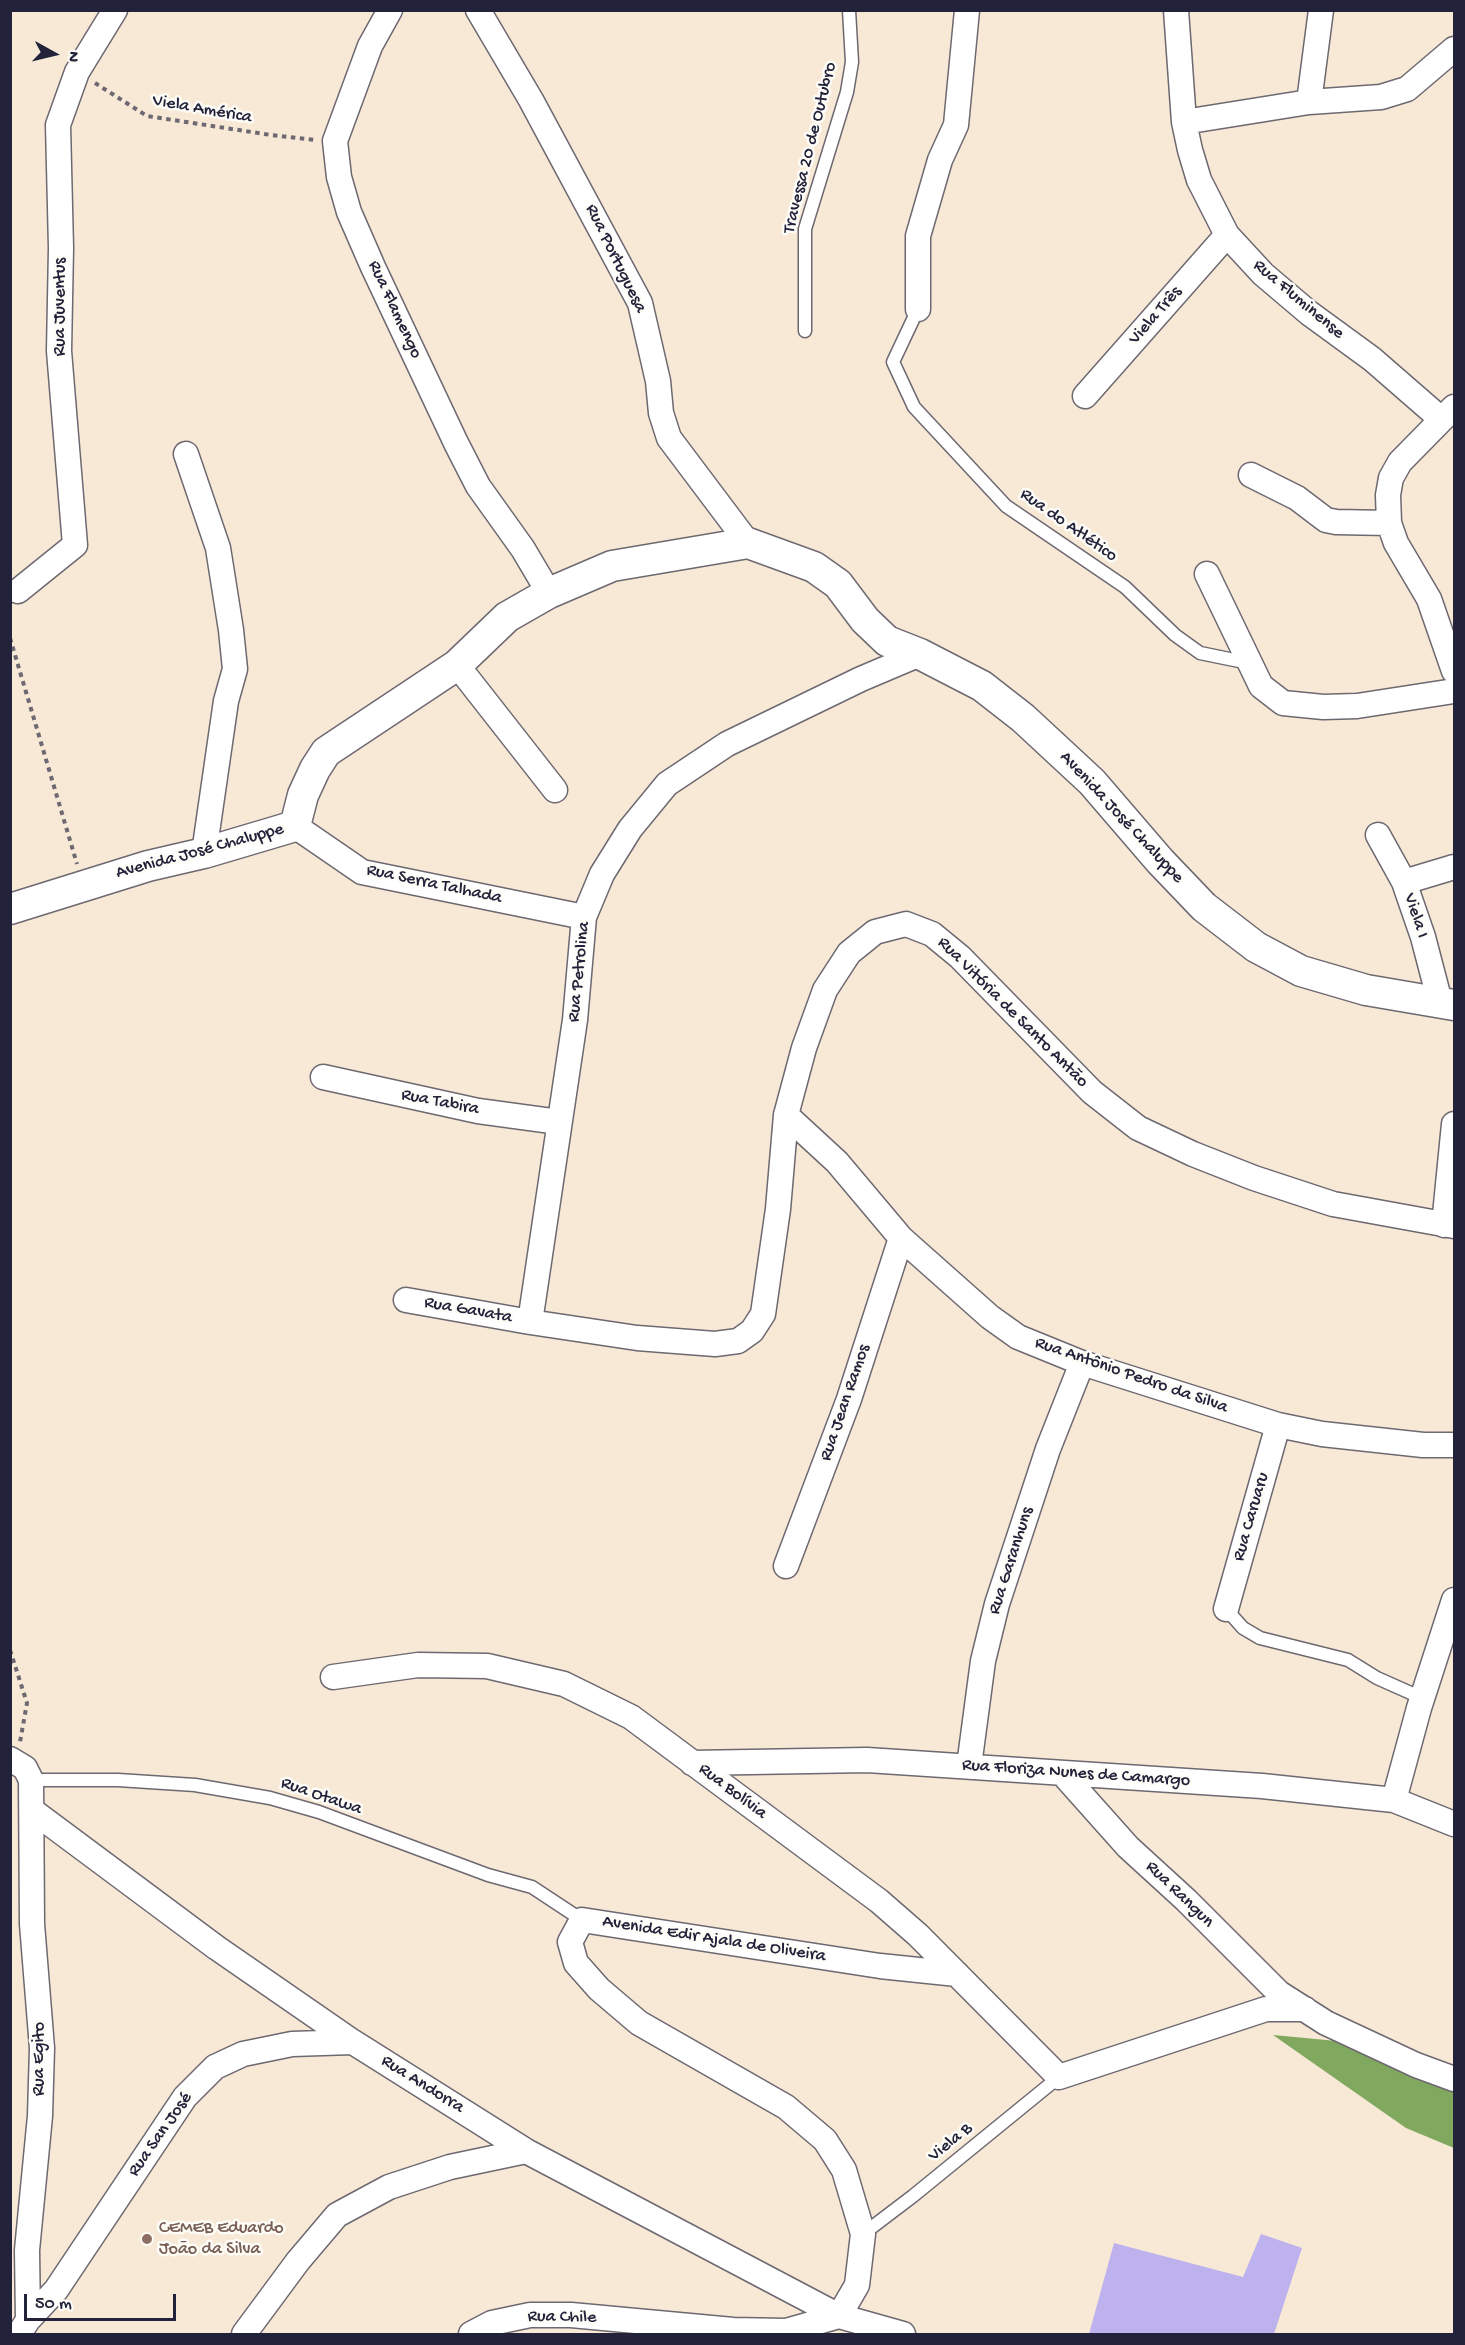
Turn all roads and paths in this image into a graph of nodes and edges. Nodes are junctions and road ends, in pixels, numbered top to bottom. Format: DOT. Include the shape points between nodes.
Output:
graph roads {
  1 [pos="115,10"];
  2 [pos="390,10"];
  3 [pos="478,10"];
  4 [pos="849,10"];
  5 [pos="967,10"];
  6 [pos="1176,10"];
  7 [pos="1321,10"];
  8 [pos="1455,50"];
  9 [pos="77,72"];
  10 [pos="1309,102"];
  11 [pos="1184,122"];
  12 [pos="335,141"];
  13 [pos="1227,235"];
  14 [pos="918,309"];
  15 [pos="805,331"];
  16 [pos="1085,396"];
  17 [pos="1448,413"];
  18 [pos="186,454"];
  19 [pos="1251,475"];
  20 [pos="1389,523"];
  21 [pos="748,543"];
  22 [pos="1208,574"];
  23 [pos="18,591"];
  24 [pos="549,593"];
  25 [pos="10,639"];
  26 [pos="920,654"];
  27 [pos="1250,664"];
  28 [pos="457,665"];
  29 [pos="1455,671"];
  30 [pos="1455,691"];
  31 [pos="555,790"];
  32 [pos="295,826"];
  33 [pos="1378,835"];
  34 [pos="204,853"];
  35 [pos="1455,867"];
  36 [pos="1404,882"];
  37 [pos="84,885"];
  38 [pos="10,909"];
  39 [pos="584,917"];
  40 [pos="1447,1003"];
  41 [pos="324,1077"];
  42 [pos="786,1115"];
  43 [pos="559,1122"];
  44 [pos="1455,1124"];
  45 [pos="1449,1225"];
  46 [pos="901,1238"];
  47 [pos="406,1300"];
  48 [pos="530,1322"];
  49 [pos="1082,1363"];
  50 [pos="1278,1425"];
  51 [pos="1455,1445"];
  52 [pos="786,1566"];
  53 [pos="1454,1602"];
  54 [pos="1226,1609"];
  55 [pos="10,1650"];
  56 [pos="333,1677"];
  57 [pos="1422,1698"];
  58 [pos="13,1760"];
  59 [pos="692,1763"];
  60 [pos="969,1766"];
  61 [pos="1062,1773"];
  62 [pos="32,1780"];
  63 [pos="1394,1800"];
  64 [pos="33,1811"];
  65 [pos="1455,1824"];
  66 [pos="582,1920"];
  67 [pos="957,1974"];
  68 [pos="1305,2009"];
  69 [pos="353,2042"];
  70 [pos="1059,2077"];
  71 [pos="1455,2079"];
  72 [pos="526,2151"];
  73 [pos="863,2234"];
  74 [pos="839,2316"];
  75 [pos="24,2327"];
  76 [pos="244,2334"];
  77 [pos="473,2334"];
  78 [pos="903,2334"];
  1 -- 9 [label="street, Rua Juventus"];
  2 -- 12 [label="street, Rua Flamengo" via="370,46"];
  3 -- 21 [label="street, Rua Portuguesa" via="640,303 669,438"];
  4 -- 15 [label="lane, Travessa 20 de Outubro" via="852,62 847,92 805,230"];
  5 -- 14 [label="street" via="956,125 940,160 918,236"];
  6 -- 11 [label="street, Rua Fluminense"];
  7 -- 10 [label="street"];
  8 -- 10 [label="street" via="1407,89 1381,97"];
  9 -- 12 [label="path, Viela América" via="147,116"];
  9 -- 23 [label="street, Rua Juventus" via="58,124 59,351 75,545"];
  10 -- 11 [label="street"];
  11 -- 13 [label="street, Rua Fluminense" via="1199,180"];
  12 -- 24 [label="street, Rua Flamengo" via="339,177 349,212 456,443 478,486"];
  13 -- 16 [label="street, Viela Três"];
  13 -- 17 [label="street, Rua Fluminense" via="1263,274 1309,313"];
  14 -- 27 [label="lane, Rua do Atlético" via="893,362 914,407 1006,506 1125,587 1200,653"];
  17 -- 20 [label="street" via="1400,462 1391,478"];
  18 -- 34 [label="street" via="218,548 235,669 226,701"];
  19 -- 20 [label="street" via="1298,498 1326,520"];
  20 -- 29 [label="street" via="1396,543 1429,599"];
  21 -- 24 [label="street, Avenida José Chaluppe" via="612,566"];
  21 -- 26 [label="street, Avenida José Chaluppe" via="814,567 838,584 887,641"];
  22 -- 27 [label="street"];
  24 -- 28 [label="street, Avenida José Chaluppe" via="507,617"];
  25 -- 37 [label="path"];
  26 -- 39 [label="street, Rua Petrolina" via="727,744 667,784 630,829 603,874"];
  26 -- 40 [label="street, Avenida José Chaluppe" via="982,686 1023,718 1092,782 1204,907 1256,947 1301,972 1366,990"];
  27 -- 30 [label="street" via="1261,686 1283,703 1357,706"];
  28 -- 31 [label="street"];
  28 -- 32 [label="street, Avenida José Chaluppe" via="326,752 307,786"];
  32 -- 34 [label="street, Avenida José Chaluppe"];
  32 -- 39 [label="street, Rua Serra Talhada" via="362,872"];
  33 -- 36 [label="street, Viela I"];
  34 -- 37 [label="street, Avenida José Chaluppe"];
  35 -- 36 [label="street"];
  36 -- 40 [label="street, Viela I"];
  37 -- 38 [label="street, Avenida José Chaluppe"];
  39 -- 43 [label="street, Rua Petrolina" via="575,1020"];
  41 -- 43 [label="street, Rua Tabira" via="478,1111"];
  42 -- 45 [label="street, Rua Vitória de Santo Antão" via="825,990 849,953 875,932 906,924 932,934 960,957 1092,1092 1138,1128 1254,1178 1333,1204"];
  42 -- 46 [label="street, Rua Antônio Pedro da Silva" via="837,1162"];
  42 -- 48 [label="street, Rua Vitória de Santo Antão" via="763,1314 752,1330 738,1341 715,1344 637,1338"];
  43 -- 48 [label="street, Rua Petrolina"];
  44 -- 45 [label="street"];
  46 -- 49 [label="street, Rua Antônio Pedro da Silva" via="1018,1337"];
  46 -- 52 [label="street, Rua Jean Ramos" via="849,1399"];
  47 -- 48 [label="street, Rua Gavata"];
  49 -- 50 [label="street, Rua Antônio Pedro da Silva"];
  49 -- 60 [label="street, Rua Garanhuns" via="1048,1449 997,1604 983,1661"];
  50 -- 51 [label="street, Rua Antônio Pedro da Silva" via="1322,1434"];
  50 -- 54 [label="street, Rua Caruaru"];
  53 -- 57 [label="street"];
  54 -- 57 [label="lane" via="1243,1628 1260,1638 1348,1660"];
  55 -- 58 [label="path" via="27,1703"];
  56 -- 59 [label="street, Rua Bolívia" via="418,1665 487,1666 564,1684 631,1717"];
  57 -- 63 [label="street"];
  58 -- 62 [label="street" via="25,1768"];
  59 -- 60 [label="street, Rua Floriza Nunes de Camargo" via="867,1760"];
  59 -- 67 [label="street, Rua Bolívia" via="879,1901"];
  60 -- 61 [label="street, Rua Floriza Nunes de Camargo"];
  61 -- 63 [label="street, Rua Floriza Nunes de Camargo" via="1262,1786"];
  61 -- 68 [label="street, Rua Rangun" via="1128,1847 1279,1993"];
  62 -- 64 [label="street, Rua Egito"];
  62 -- 66 [label="lane, Rua Otawa" via="195,1785 270,1798 532,1887"];
  63 -- 65 [label="street, Rua Floriza Nunes de Camargo"];
  64 -- 69 [label="street, Rua Andorra" via="180,1921"];
  64 -- 75 [label="street, Rua Egito" via="32,1923 42,2048"];
  66 -- 67 [label="street, Avenida Edir Ajala de Oliveira" via="880,1966"];
  66 -- 73 [label="street, Avenida Edir Ajala de Oliveira" via="570,1942 576,1963 599,1989 639,2023 786,2107 825,2140 844,2170"];
  67 -- 70 [label="street, Rua Bolívia"];
  68 -- 70 [label="street" via="1266,2009"];
  68 -- 71 [label="street" via="1326,2023"];
  69 -- 72 [label="street, Rua Andorra"];
  69 -- 75 [label="street, Rua San José" via="292,2044 243,2054 215,2067 185,2097 56,2290"];
  70 -- 73 [label="lane, Viela B"];
  72 -- 74 [label="street, Rua Andorra"];
  72 -- 76 [label="street" via="389,2187 337,2215"];
  73 -- 74 [label="street, Avenida Edir Ajala de Oliveira" via="857,2285"];
  74 -- 77 [label="street, Rua Chile" via="786,2331 530,2315 492,2323"];
  74 -- 78 [label="street"];
}
